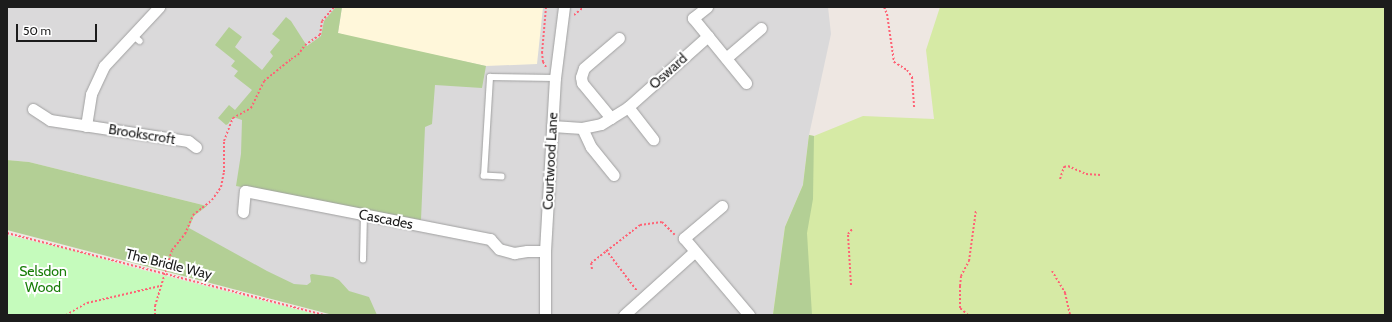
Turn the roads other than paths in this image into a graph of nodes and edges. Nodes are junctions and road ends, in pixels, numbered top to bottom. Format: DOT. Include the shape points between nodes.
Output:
graph roads {
  1 [pos="160,7"];
  2 [pos="564,7"];
  3 [pos="707,7"];
  4 [pos="761,28"];
  5 [pos="708,36"];
  6 [pos="619,38"];
  7 [pos="726,58"];
  8 [pos="555,78"];
  9 [pos="746,83"];
  10 [pos="628,107"];
  11 [pos="33,109"];
  12 [pos="611,118"];
  13 [pos="86,126"];
  14 [pos="552,126"];
  15 [pos="582,128"];
  16 [pos="653,139"];
  17 [pos="196,147"];
  18 [pos="614,176"];
  19 [pos="502,177"];
  20 [pos="722,206"];
  21 [pos="243,212"];
  22 [pos="364,214"];
  23 [pos="545,251"];
  24 [pos="694,252"];
  25 [pos="363,260"];
  26 [pos="544,315"];
  27 [pos="624,315"];
  28 [pos="749,315"];
  1 -- 13 [label="street" via="137,38 104,66 91,94"];
  2 -- 8 [label="street, Courtwood Lane"];
  3 -- 5 [label="street" via="693,18"];
  4 -- 7 [label="street"];
  5 -- 7 [label="street"];
  5 -- 10 [label="street, Osward"];
  6 -- 12 [label="street" via="584,68 581,77 582,83"];
  7 -- 9 [label="street"];
  8 -- 14 [label="street, Courtwood Lane"];
  8 -- 19 [label="lane" via="490,77 484,176"];
  10 -- 12 [label="street, Osward"];
  10 -- 16 [label="street"];
  11 -- 13 [label="street, Brookscroft" via="50,120"];
  12 -- 15 [label="street, Osward" via="593,127"];
  13 -- 17 [label="street, Brookscroft" via="188,141"];
  14 -- 15 [label="street, Osward"];
  14 -- 23 [label="street, Courtwood Lane"];
  15 -- 18 [label="street" via="591,147"];
  20 -- 24 [label="street" via="684,238"];
  21 -- 22 [label="street, Cascades" via="245,192"];
  22 -- 23 [label="street, Cascades" via="490,239 499,249 514,253"];
  22 -- 25 [label="lane"];
  23 -- 26 [label="street, Courtwood Lane"];
  24 -- 27 [label="street"];
  24 -- 28 [label="street"];
}
